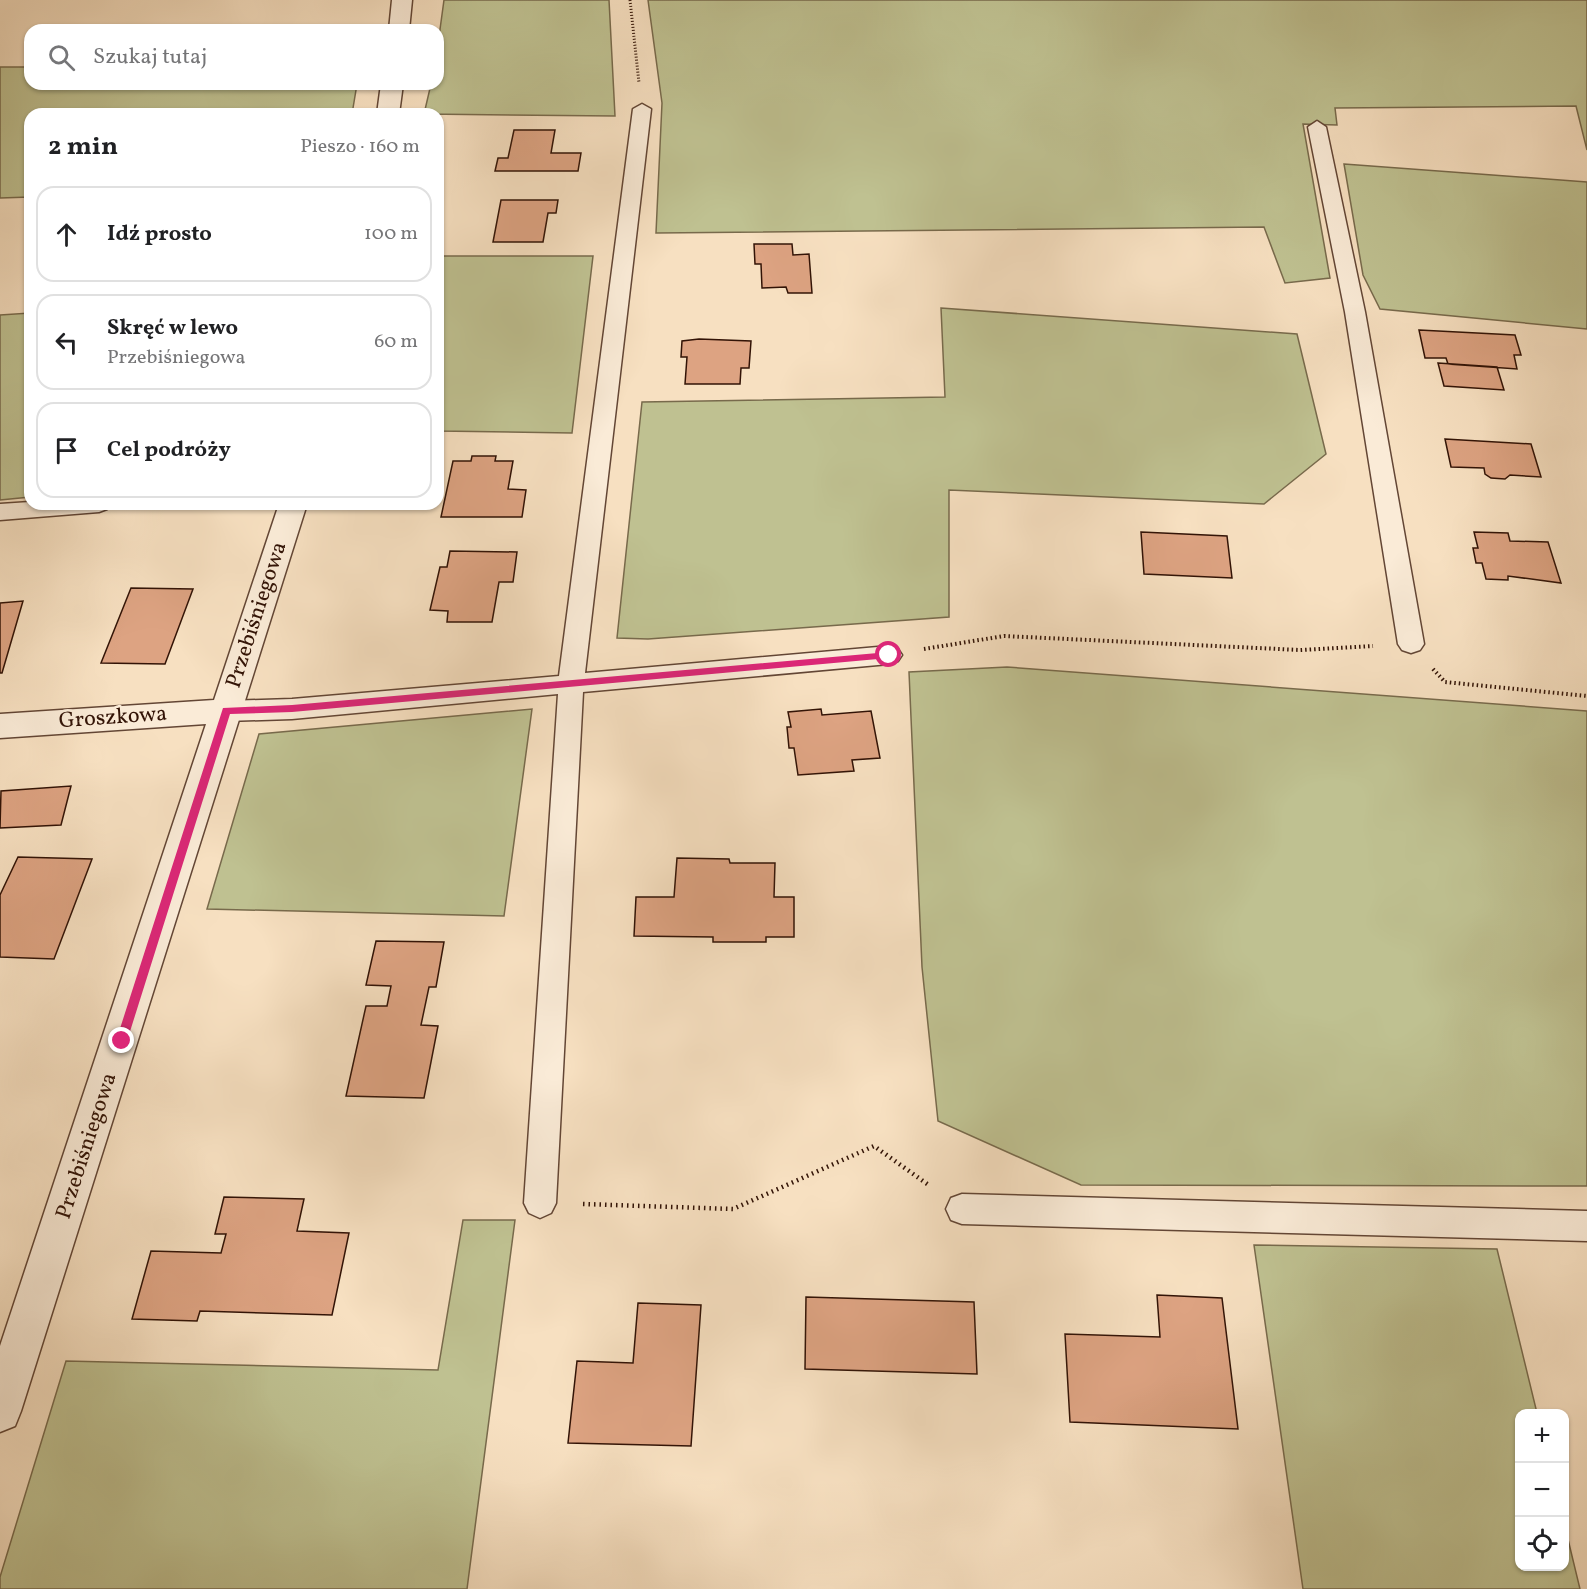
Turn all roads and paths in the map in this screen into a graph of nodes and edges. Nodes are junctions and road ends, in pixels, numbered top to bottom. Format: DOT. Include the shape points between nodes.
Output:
graph roads {
  1 [pos="402,0"];
  2 [pos="630,0"];
  3 [pos="400,24"];
  4 [pos="391,90"];
  5 [pos="389,108"];
  6 [pos="642,109"];
  7 [pos="1317,128"];
  8 [pos="25,510"];
  9 [pos="291,510"];
  10 [pos="0,512"];
  11 [pos="1411,644"];
  12 [pos="889,655"];
  13 [pos="571,684"];
  14 [pos="1587,696"];
  15 [pos="226,711"];
  16 [pos="0,726"];
  17 [pos="540,1203"];
  18 [pos="962,1209"];
  19 [pos="1587,1226"];
  20 [pos="10,1351"];
  21 [pos="0,1412"];
  1 -- 3 [label="street"];
  2 -- 6 [label="path"];
  4 -- 5 [label="street"];
  6 -- 13 [label="lane"];
  7 -- 11 [label="lane" via="1355,312"];
  8 -- 10 [label="lane"];
  9 -- 15 [label="street, Przebiśniegowa"];
  11 -- 12 [label="path" via="1300,650 1004,636"];
  11 -- 14 [label="path" via="1445,682"];
  12 -- 13 [label="lane"];
  13 -- 15 [label="lane" via="292,709"];
  13 -- 17 [label="lane"];
  15 -- 16 [label="street, Groszkowa"];
  15 -- 20 [label="street, Przebiśniegowa"];
  17 -- 18 [label="path" via="733,1209 874,1146"];
  18 -- 19 [label="lane"];
  20 -- 21 [label="street, Przebiśniegowa"];
}
